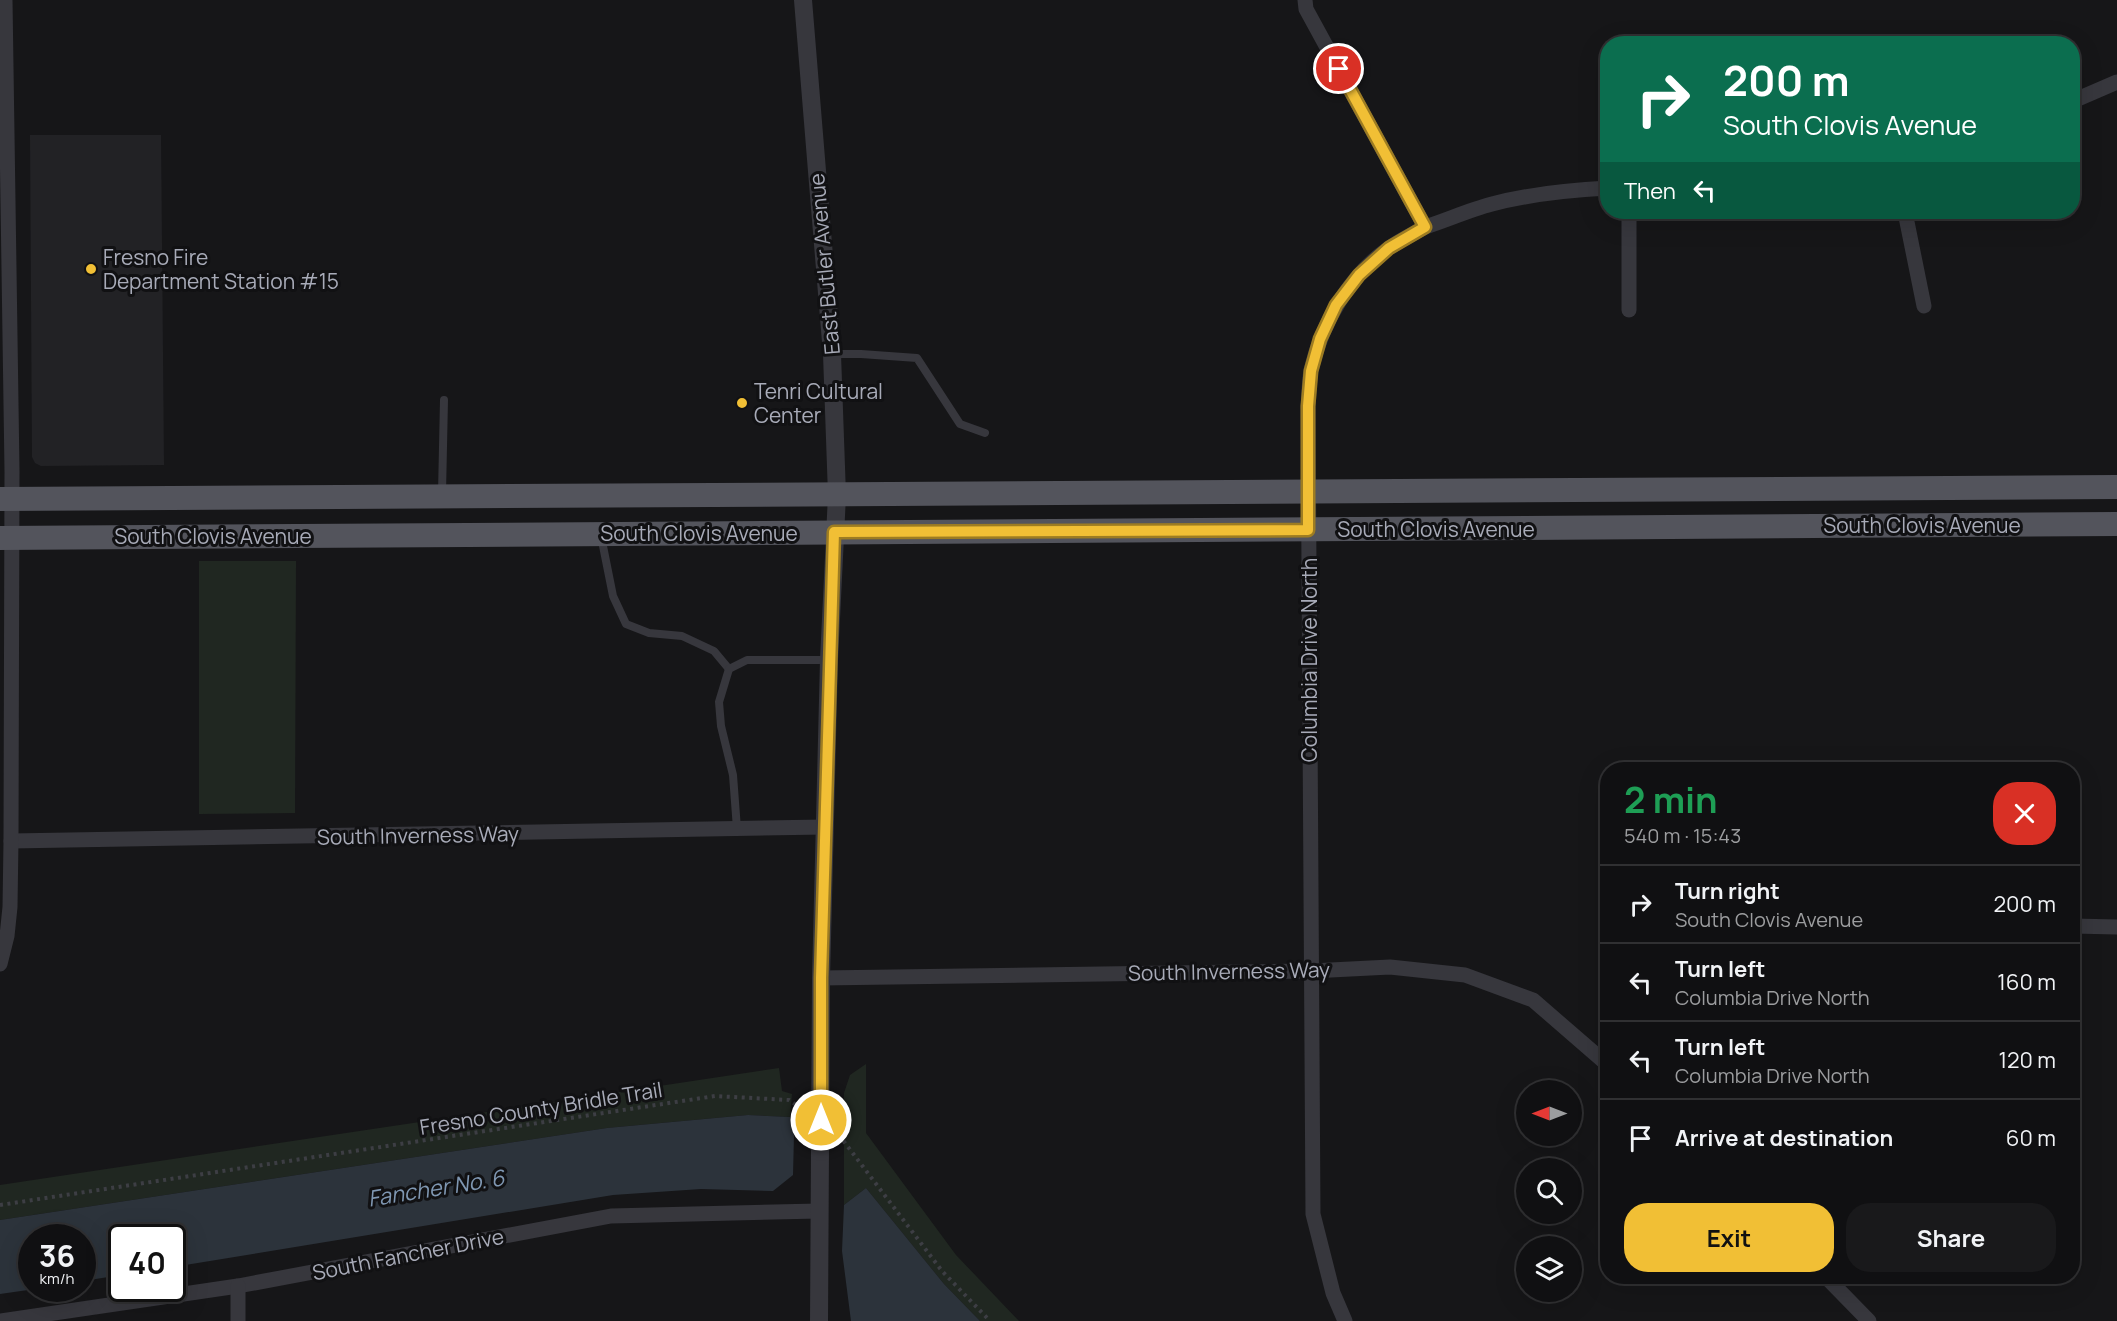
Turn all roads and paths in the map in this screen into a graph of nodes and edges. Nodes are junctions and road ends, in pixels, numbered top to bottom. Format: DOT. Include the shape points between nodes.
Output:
graph roads {
  1 [pos="5,0"];
  2 [pos="802,0"];
  3 [pos="1305,0"];
  4 [pos="2117,82"];
  5 [pos="2080,98"];
  6 [pos="1600,189"];
  7 [pos="1629,219"];
  8 [pos="1906,219"];
  9 [pos="1425,227"];
  10 [pos="1924,306"];
  11 [pos="1629,310"];
  12 [pos="832,354"];
  13 [pos="444,400"];
  14 [pos="985,432"];
  15 [pos="2117,487"];
  16 [pos="1308,492"];
  17 [pos="837,495"];
  18 [pos="442,497"];
  19 [pos="6,499"];
  20 [pos="2117,524"];
  21 [pos="1308,530"];
  22 [pos="834,532"];
  23 [pos="601,534"];
  24 [pos="5,538"];
  25 [pos="829,660"];
  26 [pos="729,669"];
  27 [pos="825,827"];
  28 [pos="737,829"];
  29 [pos="11,841"];
  30 [pos="2080,926"];
  31 [pos="2117,927"];
  32 [pos="0,964"];
  33 [pos="1311,971"];
  34 [pos="821,978"];
  35 [pos="1600,1058"];
  36 [pos="821,1120"];
  37 [pos="0,1205"];
  38 [pos="819,1212"];
  39 [pos="1833,1284"];
  40 [pos="238,1286"];
  41 [pos="0,1321"];
  42 [pos="238,1321"];
  43 [pos="819,1321"];
  44 [pos="990,1321"];
  45 [pos="1346,1321"];
  46 [pos="1869,1321"];
  1 -- 19 [label="street"];
  2 -- 12 [label="street, East Butler Avenue"];
  3 -- 9 [label="street" via="1306,9"];
  4 -- 5 [label="street"];
  6 -- 9 [label="street, Columbia Drive North" via="1516,199"];
  7 -- 11 [label="street"];
  8 -- 10 [label="street"];
  9 -- 16 [label="street, Columbia Drive North" via="1389,248 1359,275 1336,305 1320,339 1311,371 1308,406"];
  12 -- 14 [label="lane" via="917,358 960,424"];
  12 -- 17 [label="street, East Butler Avenue"];
  13 -- 18 [label="lane"];
  15 -- 16 [label="main road, South Clovis Avenue"];
  16 -- 17 [label="main road, South Clovis Avenue"];
  16 -- 21 [label="street, Columbia Drive North"];
  17 -- 18 [label="main road, South Clovis Avenue"];
  17 -- 22 [label="street, East Butler Avenue"];
  18 -- 19 [label="main road, South Clovis Avenue"];
  19 -- 24 [label="street"];
  20 -- 21 [label="main road, South Clovis Avenue"];
  21 -- 22 [label="main road, South Clovis Avenue"];
  21 -- 33 [label="street, Columbia Drive North"];
  22 -- 23 [label="main road, South Clovis Avenue"];
  22 -- 25 [label="street, East Butler Avenue"];
  23 -- 24 [label="main road, South Clovis Avenue"];
  23 -- 26 [label="lane" via="613,596 627,624 649,633 682,636 714,651"];
  24 -- 29 [label="street"];
  25 -- 26 [label="lane" via="747,660"];
  25 -- 27 [label="street, East Butler Avenue"];
  26 -- 28 [label="lane" via="719,702 733,775"];
  27 -- 28 [label="street, South Inverness Way"];
  27 -- 34 [label="street, East Butler Avenue"];
  28 -- 29 [label="street, South Inverness Way"];
  29 -- 32 [label="street" via="10,907"];
  30 -- 31 [label="street"];
  33 -- 34 [label="street, South Inverness Way"];
  33 -- 35 [label="street, South Inverness Way" via="1390,967 1465,975 1533,1000"];
  33 -- 45 [label="street, Columbia Drive North" via="1313,1214 1333,1293"];
  34 -- 36 [label="street, East Butler Avenue"];
  36 -- 37 [label="path, Fresno County Bridle Trail" via="789,1100 715,1096"];
  36 -- 38 [label="street, East Butler Avenue"];
  36 -- 44 [label="path, Fresno County Bridle Trail" via="837,1132 942,1271"];
  38 -- 40 [label="street, South Fancher Drive" via="612,1216"];
  38 -- 43 [label="street, East Butler Avenue"];
  39 -- 46 [label="street"];
  40 -- 41 [label="street, South Fancher Drive"];
  40 -- 42 [label="street"];
}
